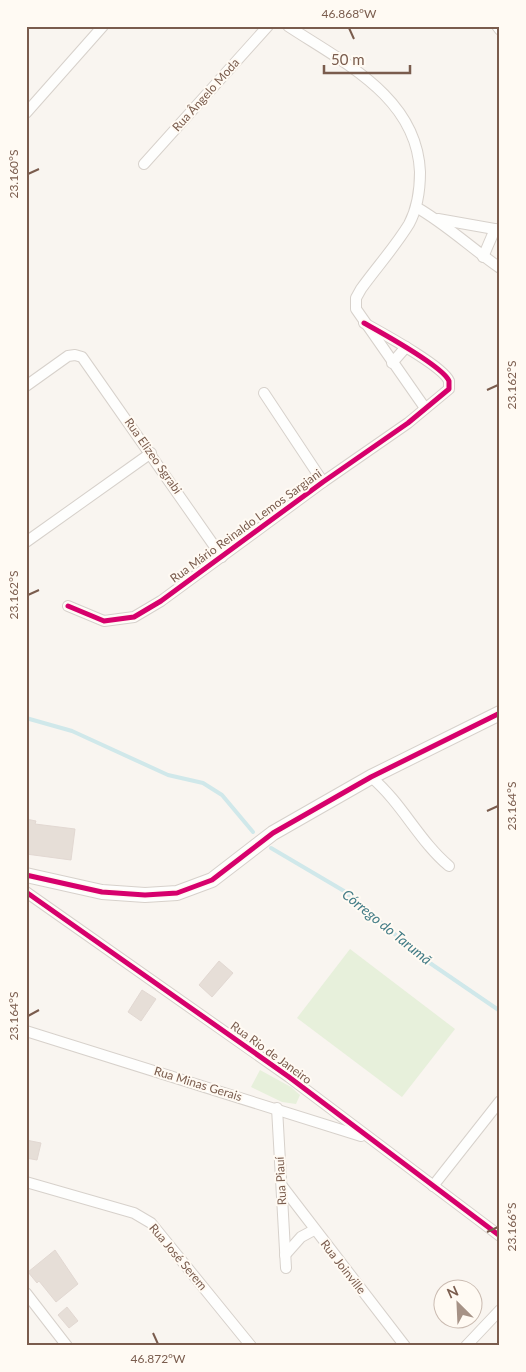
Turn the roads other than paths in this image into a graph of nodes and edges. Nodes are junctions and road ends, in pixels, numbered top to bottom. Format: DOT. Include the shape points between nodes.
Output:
graph roads {
  1 [pos="104,26"];
  2 [pos="268,26"];
  3 [pos="288,26"];
  4 [pos="497,26"];
  5 [pos="500,30"];
  6 [pos="26,113"];
  7 [pos="144,164"];
  8 [pos="416,207"];
  9 [pos="436,218"];
  10 [pos="497,230"];
  11 [pos="483,256"];
  12 [pos="500,268"];
  13 [pos="364,323"];
  14 [pos="406,347"];
  15 [pos="392,363"];
  16 [pos="26,386"];
  17 [pos="264,393"];
  18 [pos="425,408"];
  19 [pos="151,454"];
  20 [pos="323,482"];
  21 [pos="26,542"];
  22 [pos="222,557"];
  23 [pos="68,606"];
  24 [pos="500,713"];
  25 [pos="372,777"];
  26 [pos="449,866"];
  27 [pos="26,875"];
  28 [pos="26,892"];
  29 [pos="26,1030"];
  30 [pos="500,1102"];
  31 [pos="276,1108"];
  32 [pos="369,1139"];
  33 [pos="26,1182"];
  34 [pos="282,1186"];
  35 [pos="434,1186"];
  36 [pos="314,1230"];
  37 [pos="500,1236"];
  38 [pos="284,1254"];
  39 [pos="286,1268"];
  40 [pos="26,1293"];
  41 [pos="500,1310"];
  42 [pos="67,1346"];
  43 [pos="251,1346"];
  44 [pos="405,1346"];
  45 [pos="466,1346"];
  1 -- 6 [label="street"];
  2 -- 7 [label="street, Rua Ângelo Moda"];
  3 -- 8 [label="street" via="355,70 403,115 419,155 420,182"];
  4 -- 5 [label="street"];
  8 -- 9 [label="street"];
  8 -- 13 [label="street" via="409,224 356,298 356,309"];
  9 -- 10 [label="street"];
  9 -- 11 [label="street"];
  10 -- 11 [label="street"];
  11 -- 12 [label="street"];
  13 -- 14 [label="street"];
  13 -- 15 [label="street"];
  14 -- 15 [label="street"];
  14 -- 18 [label="street, Rua Mário Reinaldo Lemos Sargiani" via="444,374 449,382 449,389"];
  15 -- 18 [label="street"];
  16 -- 19 [label="street, Rua Elizeo Sgrabi" via="68,356 82,357"];
  17 -- 20 [label="street"];
  18 -- 20 [label="street, Rua Mário Reinaldo Lemos Sargiani"];
  19 -- 21 [label="street"];
  19 -- 22 [label="street, Rua Elizeo Sgrabi"];
  20 -- 22 [label="street, Rua Mário Reinaldo Lemos Sargiani"];
  22 -- 23 [label="street, Rua Mário Reinaldo Lemos Sargiani" via="134,617 104,621"];
  24 -- 25 [label="street"];
  25 -- 26 [label="street" via="387,790 432,850"];
  25 -- 27 [label="street" via="273,833 212,880 177,892 145,895 102,892"];
  28 -- 32 [label="street, Rua Rio de Janeiro" via="288,1077"];
  29 -- 31 [label="street, Rua Minas Gerais"];
  30 -- 35 [label="street"];
  31 -- 32 [label="street, Rua Minas Gerais"];
  31 -- 34 [label="street, Rua Piauí"];
  32 -- 35 [label="street, Rua Rio de Janeiro"];
  33 -- 43 [label="street, Rua José Serem" via="134,1213 151,1223"];
  34 -- 36 [label="street, Rua Joinville"];
  34 -- 38 [label="street, Rua Piauí"];
  35 -- 37 [label="street, Rua Rio de Janeiro"];
  36 -- 38 [label="street" via="301,1236"];
  36 -- 44 [label="street, Rua Joinville"];
  38 -- 39 [label="street, Rua Piauí"];
  40 -- 42 [label="street"];
  41 -- 45 [label="street"];
}
